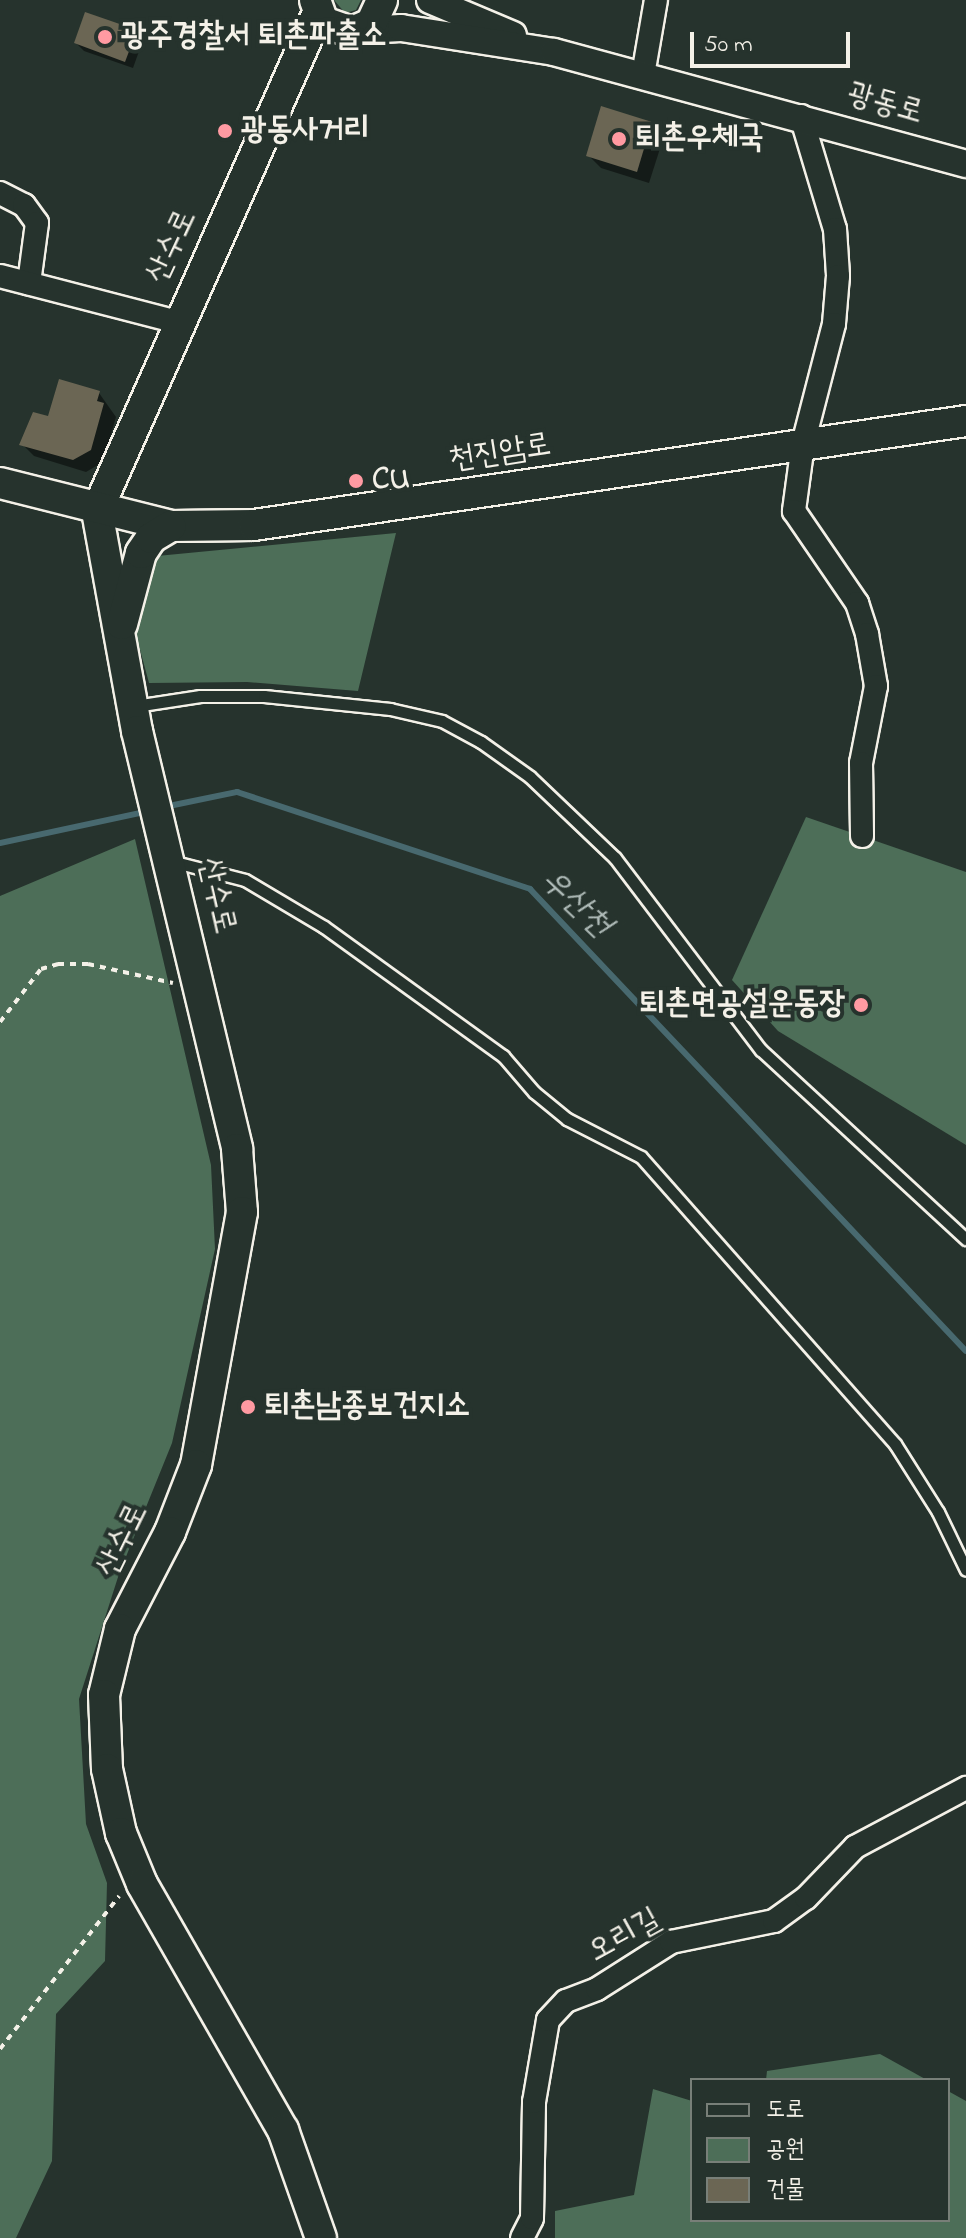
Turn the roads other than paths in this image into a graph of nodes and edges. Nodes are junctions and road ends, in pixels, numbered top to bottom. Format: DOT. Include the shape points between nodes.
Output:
graph roads {
  1 [pos="382,0"];
  2 [pos="430,0"];
  3 [pos="656,0"];
  4 [pos="312,6"];
  5 [pos="357,31"];
  6 [pos="554,52"];
  7 [pos="293,74"];
  8 [pos="643,75"];
  9 [pos="801,116"];
  10 [pos="966,164"];
  11 [pos="0,193"];
  12 [pos="0,276"];
  13 [pos="29,283"];
  14 [pos="178,322"];
  15 [pos="966,421"];
  16 [pos="803,444"];
  17 [pos="0,483"];
  18 [pos="97,511"];
  19 [pos="171,526"];
  20 [pos="119,638"];
  21 [pos="135,718"];
  22 [pos="862,836"];
  23 [pos="167,849"];
  24 [pos="966,1239"];
  25 [pos="966,1570"];
  26 [pos="966,1788"];
  27 [pos="321,2238"];
  28 [pos="522,2238"];
  1 -- 5 [label="main road" via="377,16"];
  2 -- 6 [label="street"];
  3 -- 8 [label="street"];
  4 -- 5 [label="main road" via="332,28"];
  4 -- 7 [label="main road, 산수로"];
  5 -- 6 [label="street" via="401,28"];
  5 -- 7 [label="main road"];
  6 -- 8 [label="street, 광동로"];
  7 -- 14 [label="main road, 산수로"];
  8 -- 9 [label="street, 광동로"];
  9 -- 10 [label="street, 광동로"];
  9 -- 16 [label="street" via="835,229 838,276 834,324"];
  11 -- 13 [label="street" via="24,205 37,223"];
  12 -- 13 [label="street"];
  13 -- 14 [label="street"];
  14 -- 18 [label="main road, 산수로"];
  15 -- 16 [label="main road, 천진암로"];
  16 -- 19 [label="main road, 천진암로" via="313,519"];
  16 -- 22 [label="street" via="794,511 857,603 876,686 861,763"];
  17 -- 18 [label="main road, 천진암로"];
  18 -- 19 [label="main road, 천진암로"];
  18 -- 20 [label="main road"];
  19 -- 20 [label="main road" via="151,538 141,553"];
  20 -- 21 [label="main road"];
  21 -- 23 [label="main road, 산수로"];
  21 -- 24 [label="lane" via="200,696 264,696 442,721 481,742 530,777 615,858 761,1050"];
  23 -- 25 [label="lane" via="245,880 324,927 503,1056 567,1119 641,1157 895,1444 938,1512"];
  23 -- 27 [label="main road, 산수로" via="237,1149 242,1212 196,1465 170,1532 120,1629 104,1695 114,1807 142,1884 283,2130"];
  26 -- 28 [label="street, 오리길" via="855,1847 806,1898 774,1921 671,1942 597,1989 566,2001 548,2020 534,2102 532,2218"];
}
